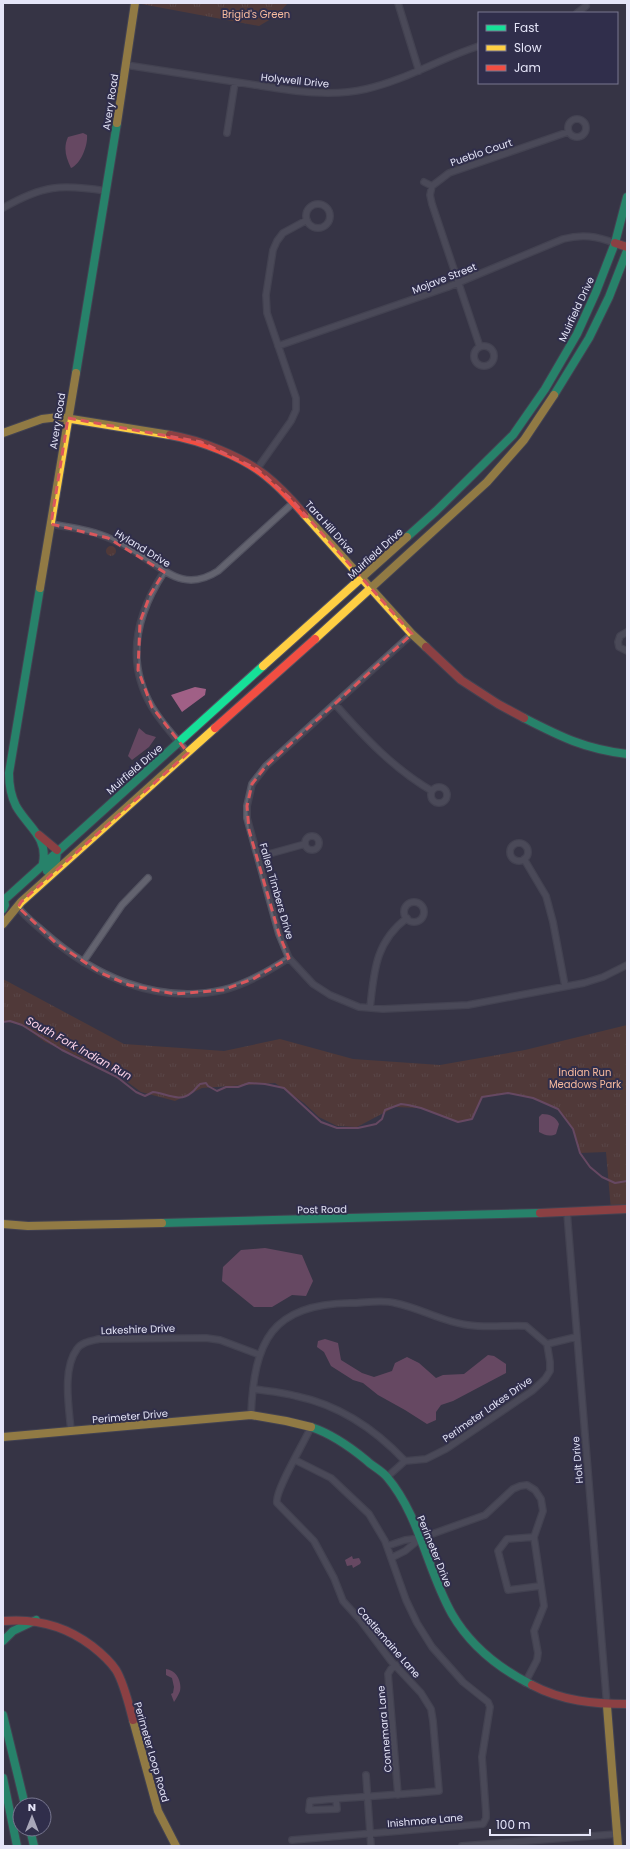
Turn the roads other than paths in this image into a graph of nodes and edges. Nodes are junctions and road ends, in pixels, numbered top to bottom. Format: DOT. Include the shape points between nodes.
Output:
graph roads {
  1 [pos="136,3"];
  2 [pos="398,3"];
  3 [pos="586,6"];
  4 [pos="578,12"];
  5 [pos="478,46"];
  6 [pos="126,65"];
  7 [pos="419,71"];
  8 [pos="235,82"];
  9 [pos="568,132"];
  10 [pos="227,133"];
  11 [pos="424,182"];
  12 [pos="432,186"];
  13 [pos="106,191"];
  14 [pos="627,197"];
  15 [pos="3,208"];
  16 [pos="307,220"];
  17 [pos="614,243"];
  18 [pos="627,247"];
  19 [pos="627,251"];
  20 [pos="458,283"];
  21 [pos="278,346"];
  22 [pos="480,346"];
  23 [pos="68,418"];
  24 [pos="3,433"];
  25 [pos="258,469"];
  26 [pos="294,502"];
  27 [pos="51,524"];
  28 [pos="164,572"];
  29 [pos="362,578"];
  30 [pos="372,588"];
  31 [pos="627,632"];
  32 [pos="412,634"];
  33 [pos="627,651"];
  34 [pos="335,704"];
  35 [pos="179,742"];
  36 [pos="188,753"];
  37 [pos="627,754"];
  38 [pos="432,791"];
  39 [pos="38,835"];
  40 [pos="305,844"];
  41 [pos="57,850"];
  42 [pos="258,857"];
  43 [pos="524,859"];
  44 [pos="45,861"];
  45 [pos="148,878"];
  46 [pos="3,900"];
  47 [pos="18,907"];
  48 [pos="3,909"];
  49 [pos="3,917"];
  50 [pos="407,918"];
  51 [pos="3,924"];
  52 [pos="289,958"];
  53 [pos="83,962"];
  54 [pos="627,965"];
  55 [pos="566,986"];
  56 [pos="370,1008"];
  57 [pos="627,1209"];
  58 [pos="567,1212"];
  59 [pos="3,1224"];
  60 [pos="18,1226"];
  61 [pos="3,1231"];
  62 [pos="576,1337"];
  63 [pos="547,1344"];
  64 [pos="260,1355"];
  65 [pos="253,1389"];
  66 [pos="251,1415"];
  67 [pos="311,1427"];
  68 [pos="71,1431"];
  69 [pos="3,1437"];
  70 [pos="295,1460"];
  71 [pos="405,1461"];
  72 [pos="387,1478"];
  73 [pos="534,1537"];
  74 [pos="421,1538"];
  75 [pos="387,1546"];
  76 [pos="391,1558"];
  77 [pos="540,1586"];
  78 [pos="36,1620"];
  79 [pos="3,1621"];
  80 [pos="3,1641"];
  81 [pos="396,1665"];
  82 [pos="525,1683"];
  83 [pos="627,1704"];
  84 [pos="607,1706"];
  85 [pos="3,1715"];
  86 [pos="366,1775"];
  87 [pos="3,1778"];
  88 [pos="398,1794"];
  89 [pos="23,1797"];
  90 [pos="367,1797"];
  91 [pos="336,1798"];
  92 [pos="370,1834"];
  93 [pos="617,1834"];
  94 [pos="292,1840"];
  95 [pos="17,1846"];
  96 [pos="176,1846"];
  97 [pos="370,1846"];
  98 [pos="462,1846"];
  99 [pos="618,1846"];
  1 -- 6 [label="main road, Avery Road"];
  2 -- 7 [label="street"];
  3 -- 4 [label="street"];
  5 -- 7 [label="street, Holywell Drive" via="449,56"];
  6 -- 8 [label="street, Holywell Drive"];
  6 -- 13 [label="main road, Avery Road"];
  7 -- 8 [label="street, Holywell Drive" via="374,87 331,93"];
  8 -- 10 [label="street"];
  9 -- 12 [label="street, Pueblo Court" via="449,173"];
  11 -- 12 [label="street"];
  12 -- 20 [label="street" via="432,204"];
  13 -- 15 [label="street" via="80,187 51,188 24,195"];
  13 -- 23 [label="main road, Avery Road"];
  14 -- 17 [label="main road, Muirfield Drive"];
  16 -- 16 [label="street" via="312,226 320,228 327,224 330,212 325,206 314,205 307,213"];
  16 -- 21 [label="street" via="283,233 277,240 274,250 266,307"];
  17 -- 18 [label="main road"];
  17 -- 20 [label="street, Mojave Street" via="598,237 578,235"];
  17 -- 29 [label="main road, Muirfield Drive" via="577,334 513,435 436,511"];
  19 -- 30 [label="main road" via="609,298 589,338 524,440 487,482"];
  20 -- 21 [label="street, Mojave Street"];
  20 -- 22 [label="street"];
  21 -- 25 [label="street" via="296,398 296,410"];
  23 -- 24 [label="main road, Tara Hill Drive" via="48,418"];
  23 -- 25 [label="main road, Tara Hill Drive" via="201,442"];
  23 -- 27 [label="main road, Avery Road"];
  25 -- 26 [label="main road, Tara Hill Drive"];
  26 -- 28 [label="street, Hyland Drive" via="211,575 185,580"];
  26 -- 29 [label="main road, Tara Hill Drive"];
  27 -- 28 [label="street, Hyland Drive" via="92,532 108,538 144,557"];
  27 -- 39 [label="main road, Avery Road" via="9,773 17,808"];
  28 -- 35 [label="street" via="144,607 137,635 137,657 140,681 147,697"];
  29 -- 30 [label="main road, Tara Hill Drive"];
  29 -- 35 [label="main road, Muirfield Drive"];
  30 -- 32 [label="main road, Tara Hill Drive"];
  30 -- 36 [label="main road"];
  31 -- 33 [label="street" via="620,636 618,642 620,647"];
  32 -- 34 [label="street, Fallen Timbers Drive"];
  32 -- 37 [label="main road, Tara Hill Drive" via="461,680 505,708 564,739 601,750"];
  34 -- 38 [label="street" via="378,751"];
  34 -- 42 [label="street, Fallen Timbers Drive" via="266,766 252,784 247,818"];
  35 -- 36 [label="street"];
  35 -- 41 [label="main road, Muirfield Drive"];
  36 -- 47 [label="main road"];
  39 -- 41 [label="main road, Avery Road"];
  39 -- 44 [label="main road, Avery Road" via="46,851"];
  40 -- 42 [label="street"];
  41 -- 44 [label="main road, Muirfield Drive"];
  41 -- 49 [label="main road" via="55,863 31,885"];
  42 -- 52 [label="street, Fallen Timbers Drive" via="279,934"];
  43 -- 55 [label="street" via="546,896"];
  44 -- 46 [label="main road, Muirfield Drive"];
  45 -- 53 [label="street" via="122,905"];
  46 -- 48 [label="main road"];
  47 -- 51 [label="main road"];
  47 -- 53 [label="street" via="56,943"];
  50 -- 56 [label="street" via="392,931 381,948 375,968"];
  52 -- 53 [label="street" via="240,985 224,990 190,994 160,992 129,985"];
  52 -- 56 [label="street, Fallen Timbers Drive" via="320,989 341,1000"];
  54 -- 55 [label="street, Fallen Timbers Drive" via="603,977"];
  55 -- 56 [label="street, Fallen Timbers Drive" via="468,1005"];
  57 -- 58 [label="main road, Post Road"];
  58 -- 60 [label="main road, Post Road"];
  58 -- 62 [label="street, Holt Drive"];
  59 -- 60 [label="main road, Post Road"];
  60 -- 61 [label="main road, Post Road"];
  62 -- 63 [label="street"];
  62 -- 84 [label="street, Holt Drive"];
  63 -- 64 [label="street" via="526,1326 467,1326 394,1302 342,1303 313,1306 296,1312 269,1335"];
  63 -- 71 [label="street, Perimeter Lakes Drive" via="550,1371 532,1391 446,1448 426,1459"];
  64 -- 65 [label="street"];
  64 -- 68 [label="street, Lakeshire Drive" via="220,1340 206,1338 99,1339 86,1342 77,1348 68,1368"];
  65 -- 66 [label="street"];
  65 -- 71 [label="street" via="297,1396 337,1410 374,1432"];
  66 -- 67 [label="main road, Perimeter Drive" via="283,1419"];
  66 -- 68 [label="main road, Perimeter Drive"];
  67 -- 70 [label="street, Castlemaine Lane"];
  67 -- 72 [label="main road, Perimeter Drive" via="340,1440"];
  68 -- 69 [label="main road, Perimeter Drive"];
  70 -- 75 [label="street" via="331,1478 369,1514"];
  70 -- 81 [label="street, Castlemaine Lane" via="281,1485 276,1497 277,1503 314,1541 343,1601"];
  71 -- 72 [label="street"];
  72 -- 74 [label="main road, Perimeter Drive" via="407,1509"];
  73 -- 74 [label="street" via="543,1511 541,1500 535,1490 528,1485 513,1489 485,1515"];
  73 -- 77 [label="street"];
  73 -- 77 [label="street" via="507,1539 498,1551 508,1590"];
  74 -- 75 [label="street"];
  74 -- 76 [label="street"];
  74 -- 82 [label="main road, Perimeter Drive" via="439,1589 461,1628 471,1641 495,1662"];
  75 -- 76 [label="street"];
  76 -- 92 [label="street, Inishmore Lane" via="414,1618 432,1647 463,1682 488,1702 490,1712 482,1757 486,1818 483,1824"];
  77 -- 82 [label="street" via="544,1606 534,1631 537,1660"];
  78 -- 79 [label="main road, Perimeter Loop Road"];
  78 -- 80 [label="main road" via="12,1632"];
  78 -- 96 [label="main road, Perimeter Loop Road" via="49,1622 86,1640 116,1670 133,1714 159,1814"];
  81 -- 88 [label="street, Connemara Lane" via="388,1674"];
  81 -- 88 [label="street, Castlemaine Lane" via="431,1708 439,1791"];
  82 -- 84 [label="main road, Perimeter Drive" via="567,1699"];
  83 -- 84 [label="main road, Perimeter Drive"];
  84 -- 93 [label="main road"];
  85 -- 89 [label="main road"];
  86 -- 90 [label="street"];
  87 -- 95 [label="main road"];
  88 -- 90 [label="street, Castlemaine Lane"];
  90 -- 91 [label="street, Castlemaine Lane"];
  90 -- 92 [label="street"];
  91 -- 91 [label="street, Castlemaine Lane" via="310,1801 309,1810 337,1809"];
  92 -- 94 [label="street, Inishmore Lane"];
  92 -- 97 [label="street"];
  93 -- 98 [label="street"];
  93 -- 99 [label="main road"];
}
